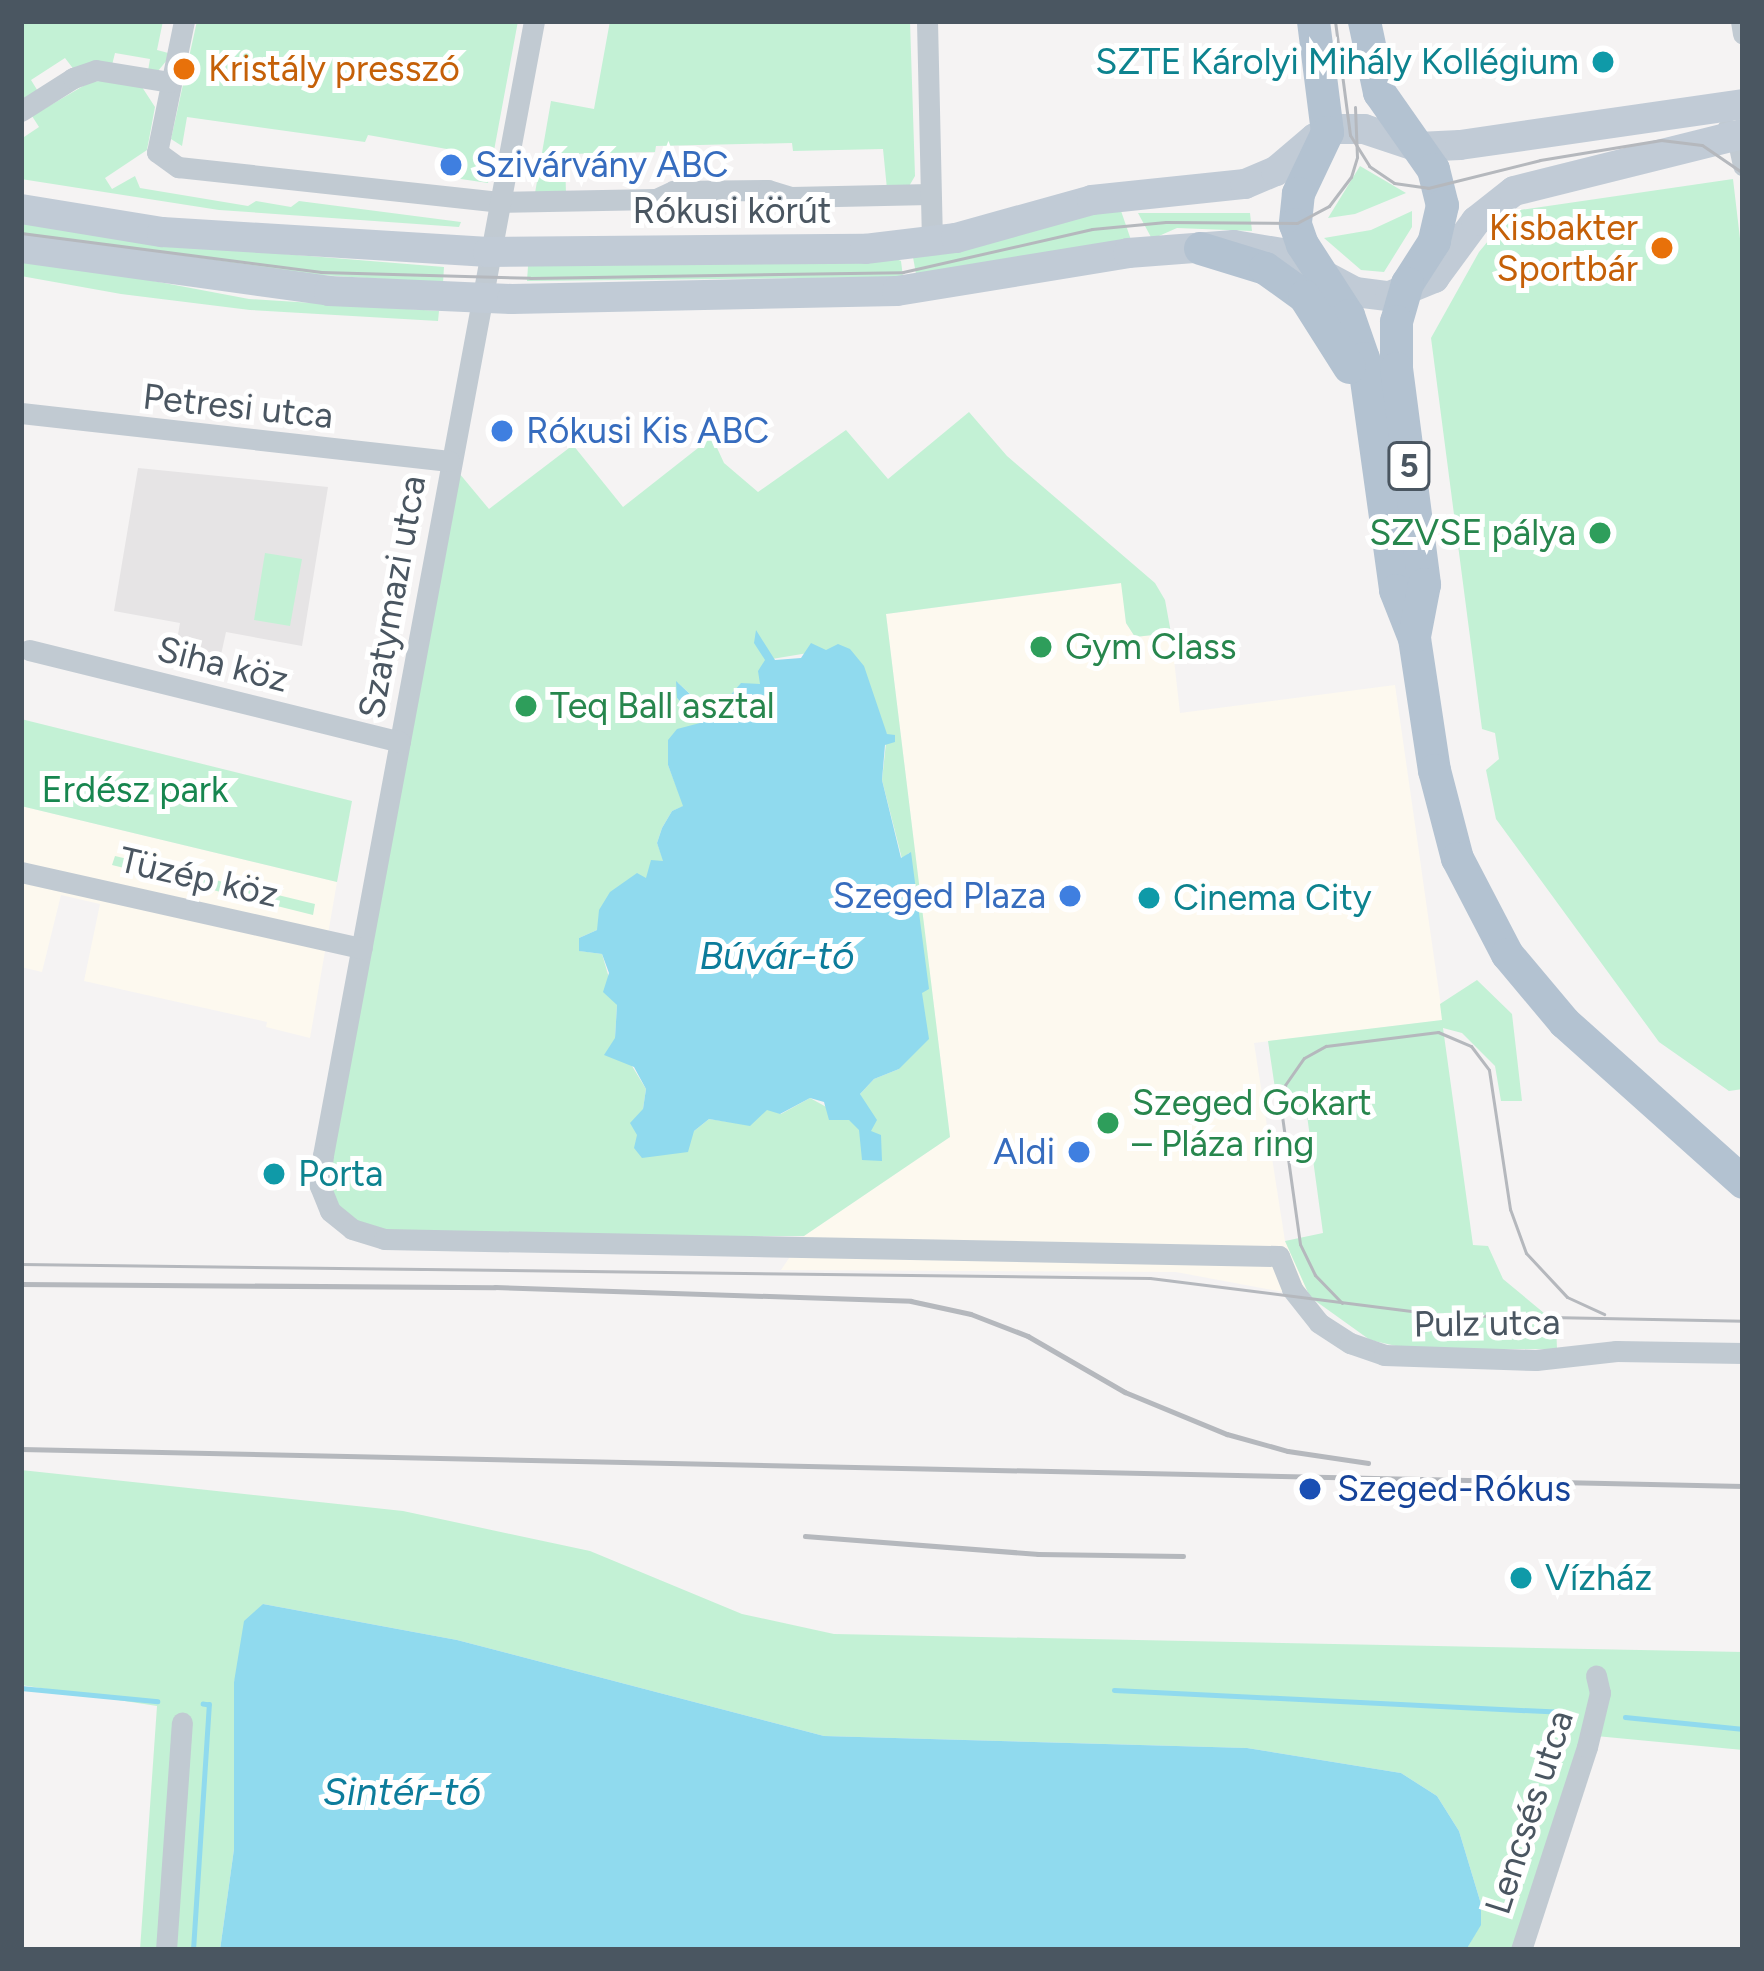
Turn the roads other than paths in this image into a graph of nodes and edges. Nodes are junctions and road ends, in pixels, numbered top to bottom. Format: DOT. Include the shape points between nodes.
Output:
graph roads {
  1 [pos="184,21"];
  2 [pos="534,21"];
  3 [pos="927,21"];
  4 [pos="1313,21"];
  5 [pos="1364,21"];
  6 [pos="1741,21"];
  7 [pos="1743,34"];
  8 [pos="170,82"];
  9 [pos="1743,104"];
  10 [pos="21,111"];
  11 [pos="1688,112"];
  12 [pos="1327,132"];
  13 [pos="1741,146"];
  14 [pos="1418,147"];
  15 [pos="930,194"];
  16 [pos="499,202"];
  17 [pos="21,209"];
  18 [pos="932,242"];
  19 [pos="21,248"];
  20 [pos="1200,248"];
  21 [pos="488,252"];
  22 [pos="1321,271"];
  23 [pos="1402,294"];
  24 [pos="480,298"];
  25 [pos="21,413"];
  26 [pos="1376,442"];
  27 [pos="449,461"];
  28 [pos="1414,638"];
  29 [pos="29,650"];
  30 [pos="400,742"];
  31 [pos="21,872"];
  32 [pos="362,948"];
  33 [pos="1743,1182"];
  34 [pos="1279,1256"];
  35 [pos="1743,1353"];
  36 [pos="1598,1684"];
  37 [pos="182,1723"];
  38 [pos="166,1950"];
  39 [pos="1521,1950"];
  1 -- 8 [label="street"];
  2 -- 16 [label="street, Szatymazi utca"];
  3 -- 15 [label="street"];
  4 -- 12 [label="main road"];
  5 -- 14 [label="main road, 5" via="1379,92"];
  6 -- 7 [label="street"];
  8 -- 10 [label="street" via="96,70"];
  8 -- 16 [label="street, Rókusi körút" via="158,152 178,167"];
  9 -- 11 [label="main road"];
  11 -- 13 [label="street"];
  11 -- 14 [label="main road"];
  12 -- 14 [label="main road" via="1364,128"];
  12 -- 18 [label="main road, Rókusi körút" via="1245,184 1091,200"];
  12 -- 22 [label="main road, 5" via="1295,214 1302,244"];
  13 -- 23 [label="main road" via="1514,191 1476,221 1433,278"];
  14 -- 23 [label="main road, 5" via="1437,177 1441,216"];
  15 -- 16 [label="street, Rókusi körút" via="673,191 656,199"];
  15 -- 18 [label="street"];
  16 -- 21 [label="street, Szatymazi utca"];
  17 -- 21 [label="main road, Rókusi körút" via="162,232"];
  18 -- 21 [label="main road, Rókusi körút"];
  19 -- 24 [label="main road" via="285,286"];
  20 -- 22 [label="main road" via="1259,249"];
  20 -- 24 [label="main road" via="877,292"];
  20 -- 26 [label="main road" via="1265,268 1304,296 1343,351"];
  21 -- 24 [label="street, Szatymazi utca"];
  22 -- 23 [label="main road" via="1355,292"];
  22 -- 26 [label="main road, 5" via="1354,326"];
  23 -- 28 [label="main road, 5" via="1396,368 1424,584"];
  24 -- 27 [label="street, Szatymazi utca"];
  25 -- 27 [label="street, Petresi utca"];
  26 -- 28 [label="main road, 5" via="1395,590"];
  27 -- 30 [label="street, Szatymazi utca"];
  28 -- 33 [label="main road, 5" via="1434,770 1462,871 1507,954 1564,1022"];
  29 -- 30 [label="street, Siha köz"];
  30 -- 32 [label="street, Szatymazi utca"];
  31 -- 32 [label="street, Tüzép köz"];
  32 -- 34 [label="street, Szatymazi utca" via="320,1186 341,1221 384,1239"];
  34 -- 35 [label="street, Pulz utca" via="1319,1322 1384,1355"];
  36 -- 39 [label="street, Lencsés utca"];
  37 -- 38 [label="street"];
}
